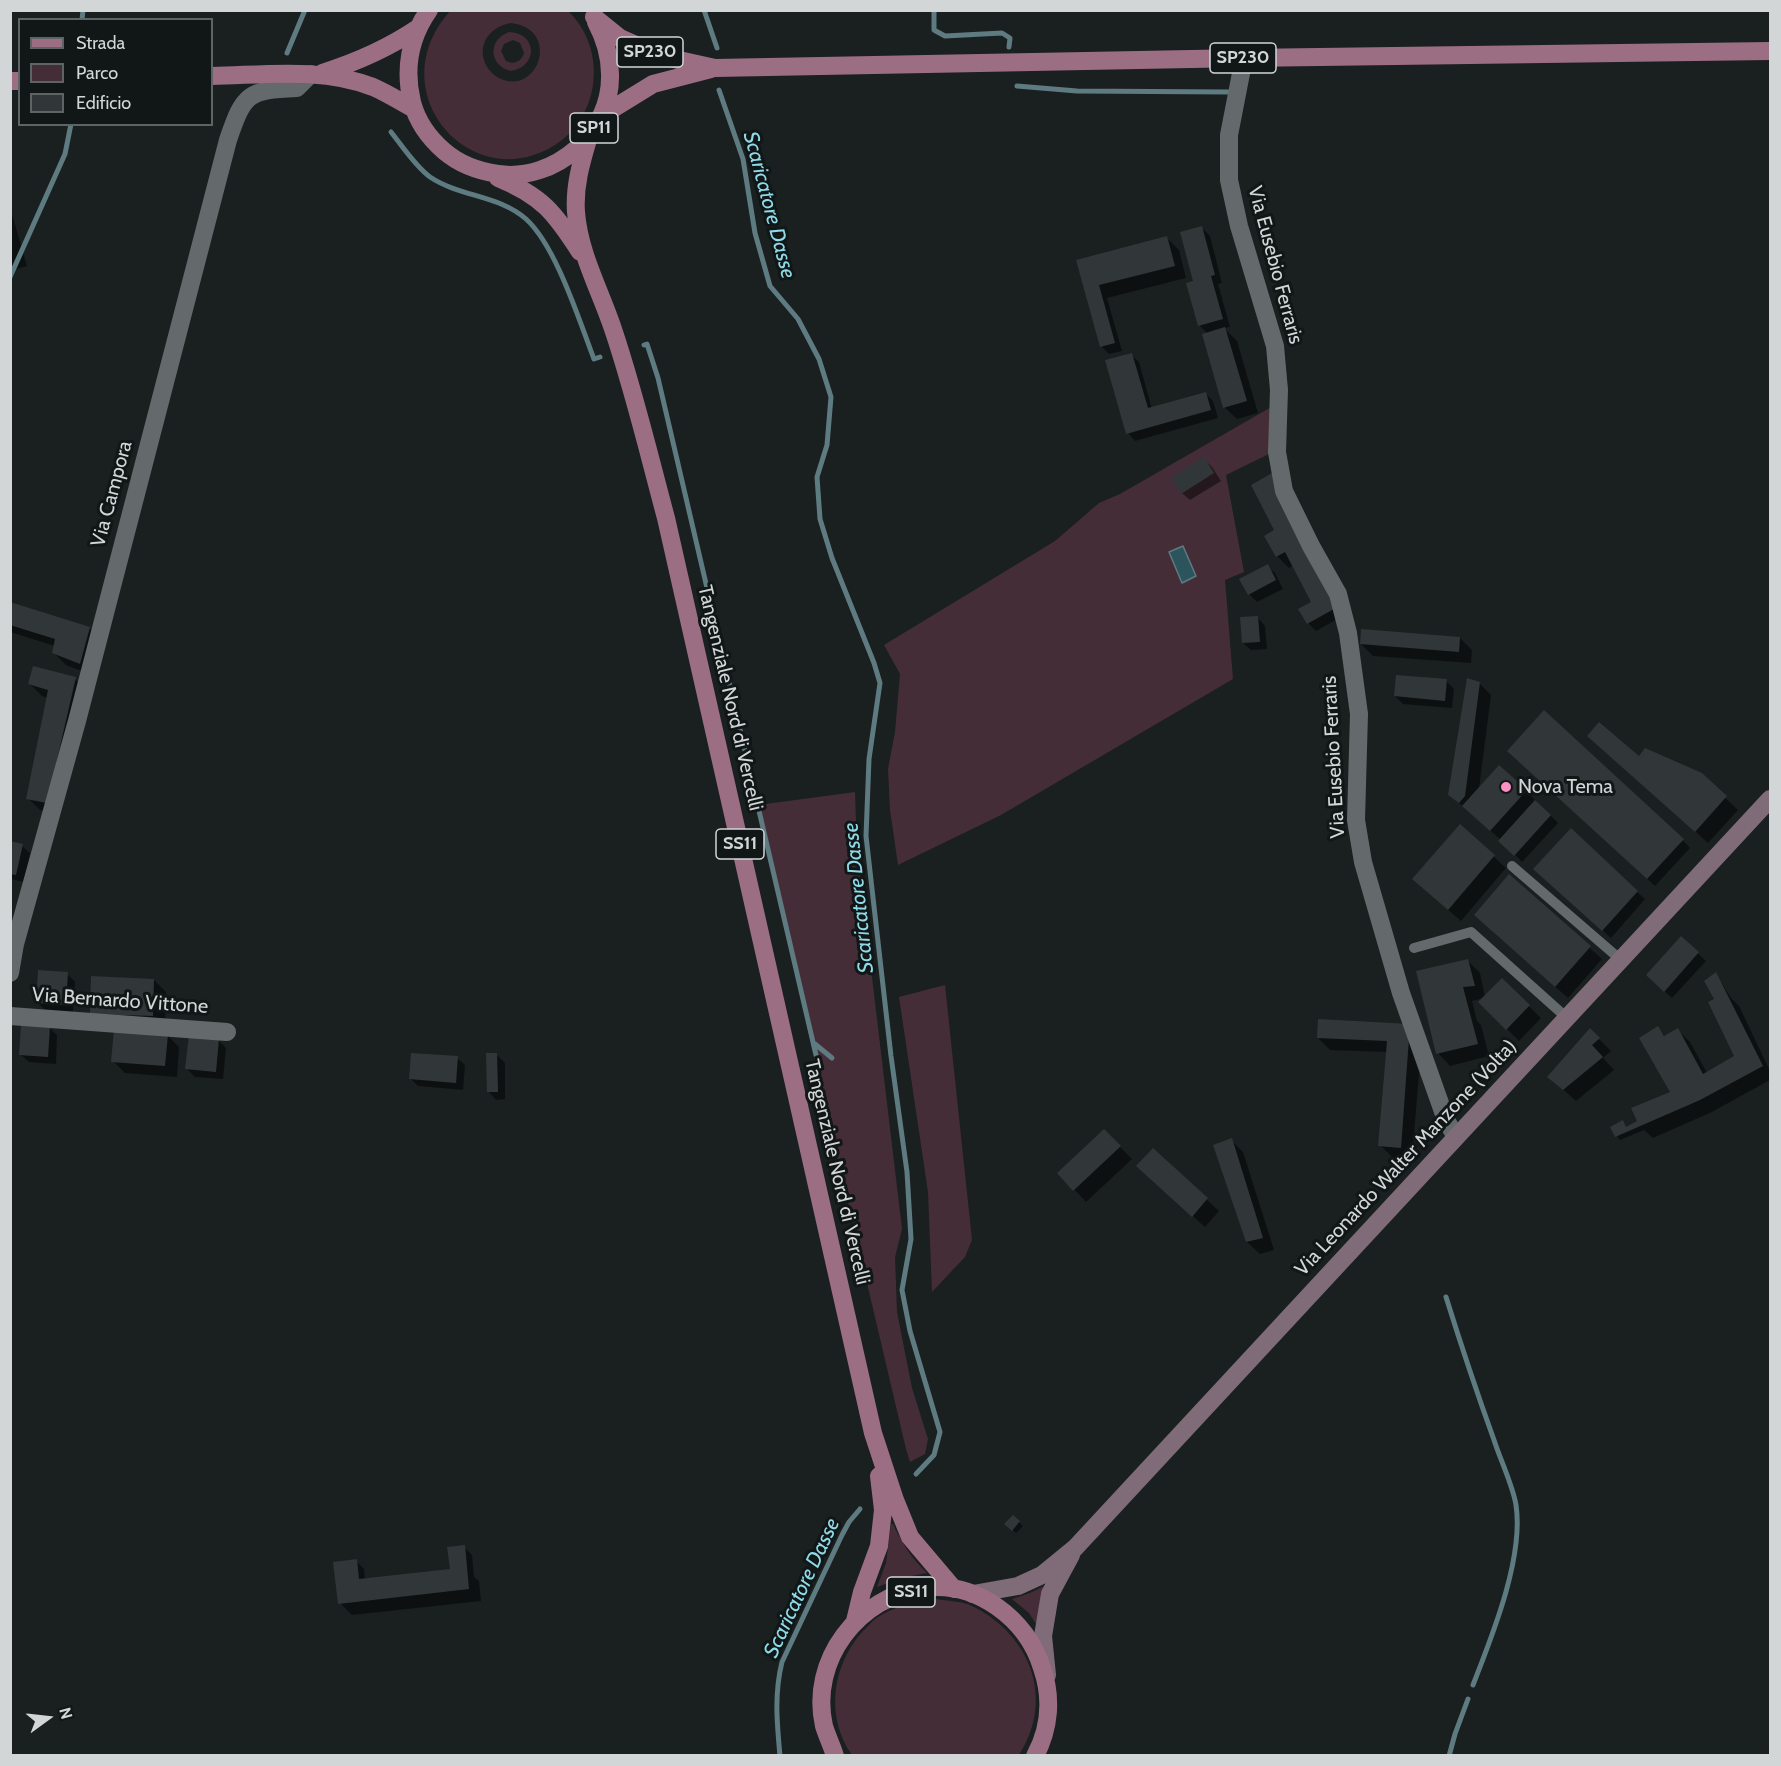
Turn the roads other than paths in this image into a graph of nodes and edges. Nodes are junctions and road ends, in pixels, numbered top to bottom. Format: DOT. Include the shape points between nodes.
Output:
graph roads {
  1 [pos="429,10"];
  2 [pos="591,14"];
  3 [pos="418,28"];
  4 [pos="1770,51"];
  5 [pos="1244,58"];
  6 [pos="715,68"];
  7 [pos="314,74"];
  8 [pos="213,76"];
  9 [pos="414,109"];
  10 [pos="601,117"];
  11 [pos="590,136"];
  12 [pos="485,172"];
  13 [pos="586,260"];
  14 [pos="1770,799"];
  15 [pos="1512,866"];
  16 [pos="1414,948"];
  17 [pos="1621,960"];
  18 [pos="10,972"];
  19 [pos="10,1016"];
  20 [pos="1567,1018"];
  21 [pos="227,1032"];
  22 [pos="1456,1137"];
  23 [pos="873,1433"];
  24 [pos="1075,1548"];
  25 [pos="954,1589"];
  26 [pos="974,1594"];
  27 [pos="855,1621"];
  28 [pos="1048,1685"];
  29 [pos="824,1725"];
  30 [pos="826,1755"];
  31 [pos="835,1755"];
  32 [pos="1035,1755"];
  1 -- 3 [label="main road, SP11"];
  2 -- 6 [label="main road, SP230" via="620,38 661,56"];
  2 -- 10 [label="main road, SP11" via="603,36 610,66 608,97"];
  3 -- 7 [label="main road, SP11" via="373,56"];
  3 -- 9 [label="main road, SP11" via="408,68"];
  4 -- 5 [label="main road, SP230"];
  5 -- 6 [label="main road, SP230"];
  5 -- 22 [label="street, Via Eusebio Ferraris" via="1229,135 1229,180 1275,346 1279,390 1277,452 1284,491 1338,594 1348,633 1359,714 1356,820 1363,862 1401,993 1446,1120"];
  6 -- 10 [label="main road, SP230" via="653,84"];
  7 -- 8 [label="main road, SP11"];
  7 -- 9 [label="main road, SP11" via="375,88"];
  7 -- 18 [label="street, Via Campora" via="297,88 262,90 252,95 240,110 228,140"];
  9 -- 12 [label="main road, SP11" via="435,143 466,166"];
  10 -- 11 [label="main road, SP11"];
  11 -- 12 [label="main road, SP11" via="561,161 543,170 514,175"];
  11 -- 13 [label="main road, Tangenziale Nord di Vercelli" via="577,183 576,213"];
  12 -- 13 [label="main road, Tangenziale Nord di Vercelli" via="531,193 546,205"];
  13 -- 23 [label="main road, Tangenziale Nord di Vercelli / SS11" via="613,327 666,518"];
  14 -- 17 [label="main road, Via Leonardo Walter Manzone (Volta)"];
  15 -- 17 [label="lane"];
  16 -- 20 [label="lane" via="1471,932"];
  17 -- 20 [label="main road, Via Leonardo Walter Manzone (Volta)"];
  19 -- 21 [label="street, Via Bernardo Vittone"];
  20 -- 22 [label="main road, Via Leonardo Walter Manzone (Volta)"];
  22 -- 24 [label="main road, Via Leonardo Walter Manzone (Volta)"];
  23 -- 25 [label="main road, Tangenziale Nord di Vercelli" via="910,1537"];
  23 -- 27 [label="main road, Tangenziale Nord di Vercelli" via="882,1532"];
  24 -- 26 [label="main road, Via Leonardo Walter Manzone (Volta)" via="1042,1575 999,1591"];
  24 -- 28 [label="main road, Via Leonardo Walter Manzone (Volta)" via="1050,1594 1043,1636"];
  25 -- 26 [label="main road, Tangenziale Nord di Vercelli / SS11"];
  25 -- 27 [label="main road, Tangenziale Nord di Vercelli / SS11" via="924,1588 886,1599"];
  26 -- 28 [label="main road, Tangenziale Nord di Vercelli / SS11" via="995,1604 1023,1630"];
  27 -- 29 [label="main road, Tangenziale Nord di Vercelli / SS11" via="837,1644 828,1665 822,1691"];
  28 -- 32 [label="main road, Tangenziale Nord di Vercelli / SS11" via="1048,1720"];
  29 -- 30 [label="main road"];
  29 -- 31 [label="main road, Tangenziale Nord di Vercelli / SS11"];
}
